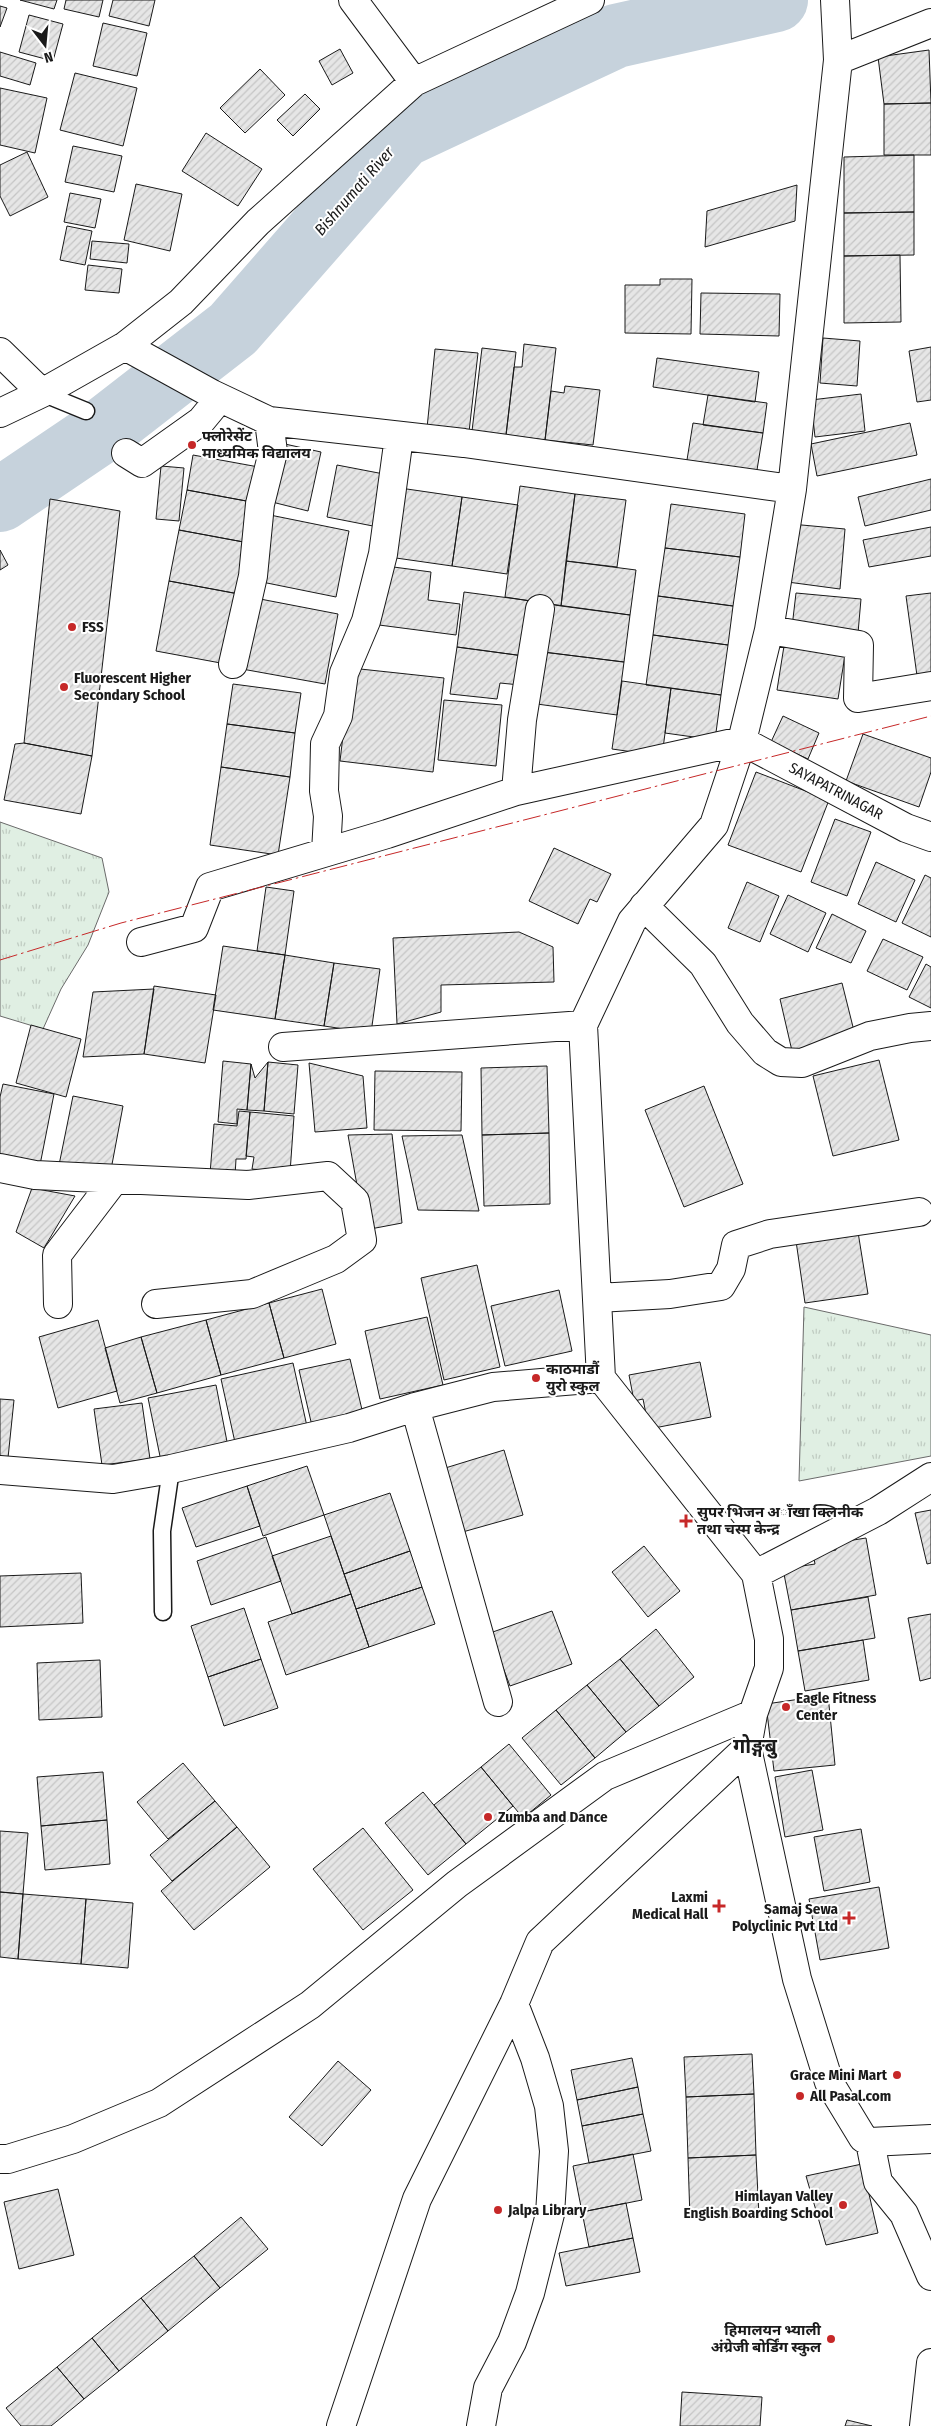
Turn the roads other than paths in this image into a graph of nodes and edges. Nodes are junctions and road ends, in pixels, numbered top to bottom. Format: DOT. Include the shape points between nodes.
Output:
graph roads {
  1 [pos="353,0"];
  2 [pos="590,0"];
  3 [pos="835,0"];
  4 [pos="931,23"];
  5 [pos="838,60"];
  6 [pos="414,82"];
  7 [pos="125,346"];
  8 [pos="0,352"];
  9 [pos="42,393"];
  10 [pos="216,396"];
  11 [pos="86,411"];
  12 [pos="0,414"];
  13 [pos="269,421"];
  14 [pos="399,437"];
  15 [pos="126,453"];
  16 [pos="792,489"];
  17 [pos="540,608"];
  18 [pos="769,630"];
  19 [pos="233,664"];
  20 [pos="931,686"];
  21 [pos="742,741"];
  22 [pos="516,791"];
  23 [pos="931,837"];
  24 [pos="326,852"];
  25 [pos="644,906"];
  26 [pos="141,942"];
  27 [pos="583,1025"];
  28 [pos="931,1026"];
  29 [pos="283,1047"];
  30 [pos="0,1168"];
  31 [pos="115,1179"];
  32 [pos="919,1212"];
  33 [pos="597,1298"];
  34 [pos="58,1304"];
  35 [pos="156,1304"];
  36 [pos="601,1378"];
  37 [pos="415,1407"];
  38 [pos="172,1469"];
  39 [pos="0,1470"];
  40 [pos="931,1477"];
  41 [pos="756,1574"];
  42 [pos="163,1612"];
  43 [pos="498,1702"];
  44 [pos="753,1714"];
  45 [pos="747,1748"];
  46 [pos="514,2004"];
  47 [pos="931,2139"];
  48 [pos="870,2142"];
  49 [pos="0,2159"];
  50 [pos="931,2276"];
  51 [pos="931,2363"];
  52 [pos="341,2426"];
  53 [pos="481,2426"];
  54 [pos="924,2426"];
  1 -- 6 [label="street"];
  2 -- 6 [label="street"];
  3 -- 5 [label="street"];
  4 -- 5 [label="street"];
  5 -- 16 [label="street"];
  6 -- 7 [label="street" via="258,222 181,302"];
  7 -- 9 [label="street"];
  7 -- 10 [label="street"];
  8 -- 9 [label="street"];
  9 -- 11 [label="lane"];
  9 -- 12 [label="street"];
  10 -- 13 [label="street"];
  10 -- 15 [label="street" via="201,420 142,463"];
  13 -- 14 [label="street"];
  13 -- 19 [label="street" via="273,452 260,504 253,576"];
  14 -- 16 [label="street" via="464,443"];
  14 -- 24 [label="street" via="383,554 366,621 344,673 338,716 325,744"];
  16 -- 18 [label="street"];
  17 -- 22 [label="street" via="522,720"];
  18 -- 20 [label="street" via="859,645 858,698"];
  18 -- 21 [label="street"];
  21 -- 22 [label="street"];
  21 -- 23 [label="street, SAYAPATRINAGAR" via="906,828"];
  21 -- 25 [label="street" via="714,825"];
  22 -- 24 [label="street"];
  24 -- 26 [label="street" via="210,887 194,928"];
  25 -- 27 [label="street" via="632,921"];
  25 -- 28 [label="street" via="703,964 740,1023 765,1052 781,1062 802,1063 870,1036"];
  27 -- 29 [label="street"];
  27 -- 33 [label="street"];
  30 -- 31 [label="street" via="35,1175"];
  31 -- 34 [label="street" via="57,1255"];
  31 -- 35 [label="street" via="248,1185 328,1176 355,1200 362,1240 336,1259 252,1294"];
  32 -- 33 [label="street" via="770,1234 736,1245 731,1269 721,1286 670,1294"];
  33 -- 36 [label="street"];
  36 -- 37 [label="street" via="493,1387"];
  36 -- 41 [label="street"];
  37 -- 38 [label="street" via="349,1428"];
  37 -- 43 [label="street"];
  38 -- 39 [label="street" via="113,1479"];
  38 -- 42 [label="lane" via="162,1530"];
  40 -- 41 [label="street" via="878,1510"];
  41 -- 44 [label="street" via="769,1639 769,1668"];
  44 -- 45 [label="street"];
  44 -- 49 [label="street" via="605,1776 457,1884 310,2005 158,2103 73,2138"];
  45 -- 46 [label="street" via="540,1942"];
  45 -- 48 [label="street" via="797,1979 829,2082 863,2138"];
  46 -- 52 [label="street" via="417,2199"];
  46 -- 53 [label="street" via="549,2106 554,2152 550,2214 530,2293 512,2342 488,2388"];
  47 -- 48 [label="street"];
  48 -- 50 [label="street" via="878,2182 904,2214"];
  51 -- 54 [label="street"];
}
